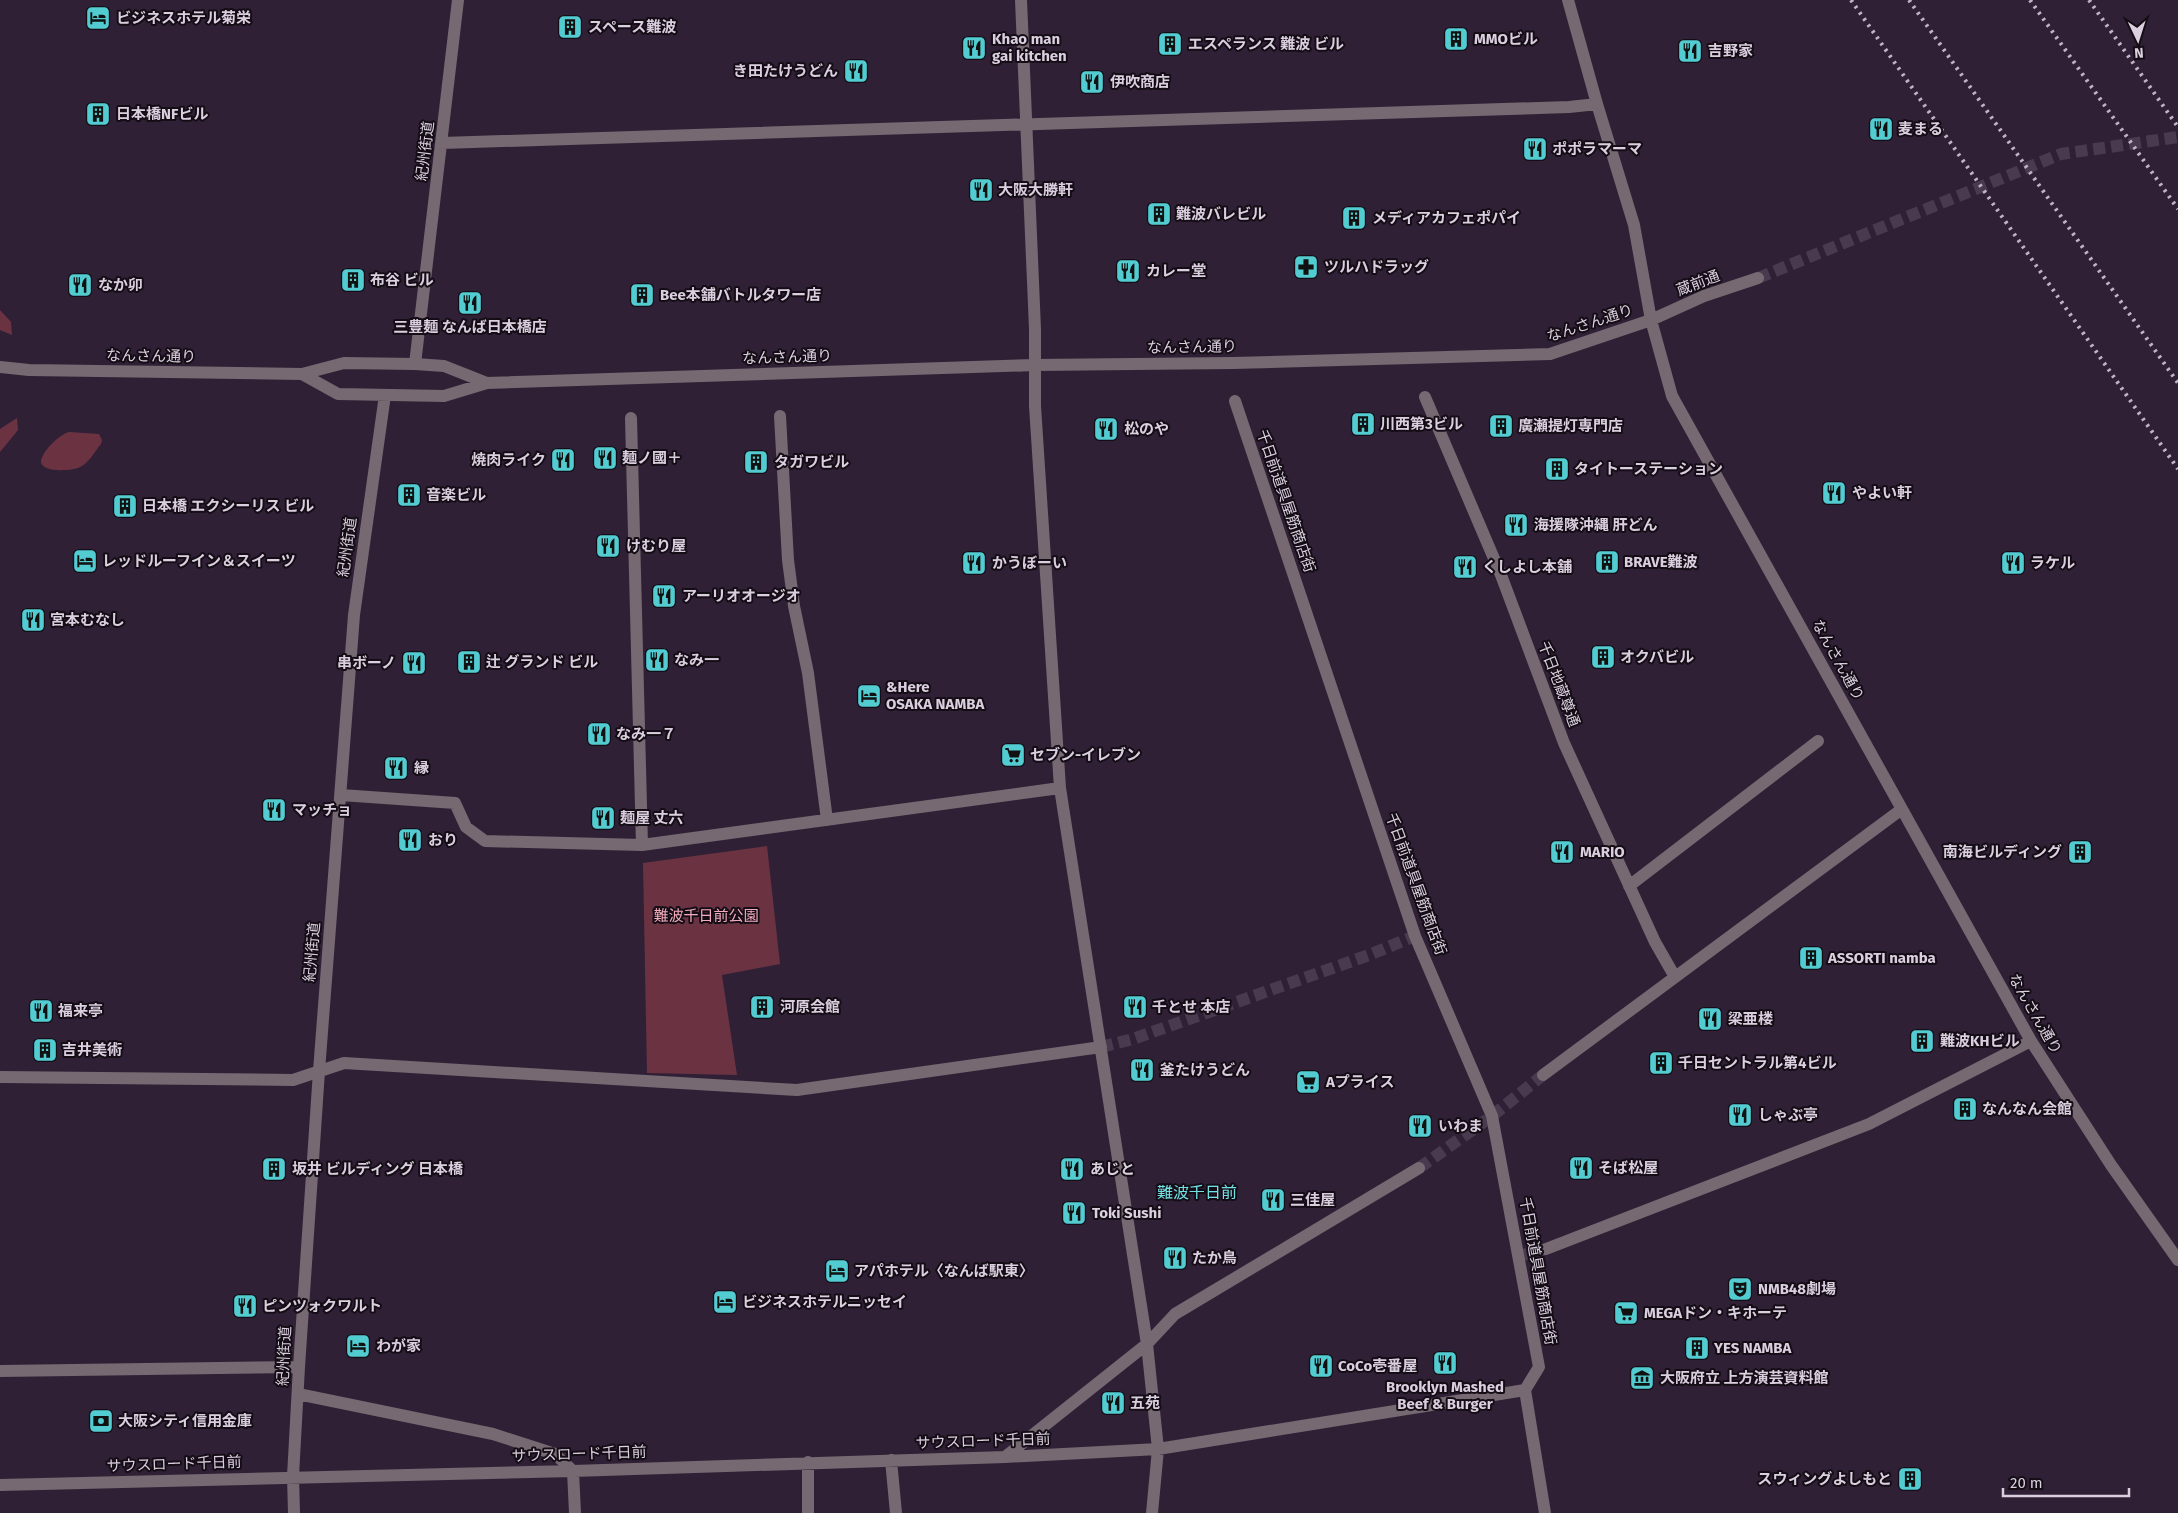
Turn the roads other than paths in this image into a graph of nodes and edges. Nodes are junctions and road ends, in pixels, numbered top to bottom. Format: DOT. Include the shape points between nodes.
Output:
graph roads {
  1 [pos="458,0"];
  2 [pos="1021,0"];
  3 [pos="1568,0"];
  4 [pos="1597,104"];
  5 [pos="1026,125"];
  6 [pos="442,143"];
  7 [pos="1758,278"];
  8 [pos="1650,320"];
  9 [pos="415,364"];
  10 [pos="1035,365"];
  11 [pos="0,367"];
  12 [pos="302,374"];
  13 [pos="487,383"];
  14 [pos="385,395"];
  15 [pos="1425,397"];
  16 [pos="1235,401"];
  17 [pos="780,416"];
  18 [pos="631,418"];
  19 [pos="1818,741"];
  20 [pos="1060,788"];
  21 [pos="341,795"];
  22 [pos="1902,809"];
  23 [pos="827,820"];
  24 [pos="642,845"];
  25 [pos="1629,886"];
  26 [pos="1676,977"];
  27 [pos="2031,1041"];
  28 [pos="1100,1046"];
  29 [pos="318,1071"];
  30 [pos="1543,1076"];
  31 [pos="0,1077"];
  32 [pos="1419,1168"];
  33 [pos="1546,1249"];
  34 [pos="2178,1260"];
  35 [pos="1147,1344"];
  36 [pos="299,1368"];
  37 [pos="0,1371"];
  38 [pos="1525,1390"];
  39 [pos="298,1394"];
  40 [pos="1158,1449"];
  41 [pos="1005,1457"];
  42 [pos="891,1460"];
  43 [pos="808,1462"];
  44 [pos="573,1471"];
  45 [pos="293,1476"];
  46 [pos="0,1484"];
  47 [pos="294,1513"];
  48 [pos="575,1513"];
  49 [pos="808,1513"];
  50 [pos="896,1513"];
  51 [pos="1152,1513"];
  52 [pos="1546,1513"];
  1 -- 6 [label="street, 紀州街道"];
  2 -- 5 [label="street"];
  3 -- 4 [label="street"];
  4 -- 5 [label="street"];
  4 -- 8 [label="street" via="1634,225"];
  5 -- 6 [label="street"];
  5 -- 10 [label="street"];
  6 -- 9 [label="street, 紀州街道"];
  7 -- 8 [label="street, 蔵前通" via="1704,296"];
  8 -- 10 [label="street, なんさん通り" via="1550,354"];
  8 -- 22 [label="street, なんさん通り" via="1672,396"];
  9 -- 12 [label="street, なんさん通り" via="344,363"];
  9 -- 13 [label="street, なんさん通り" via="444,366"];
  10 -- 13 [label="street, なんさん通り"];
  10 -- 20 [label="street" via="1039,484"];
  11 -- 12 [label="street, なんさん通り"];
  12 -- 14 [label="street, なんさん通り" via="338,394"];
  13 -- 14 [label="street, なんさん通り" via="444,396"];
  14 -- 21 [label="street, 紀州街道" via="354,615"];
  15 -- 25 [label="street, 千日地蔵尊通" via="1501,575 1564,743"];
  16 -- 38 [label="street, 千日前道具屋筋商店街" via="1415,936 1492,1116 1539,1368"];
  17 -- 23 [label="street" via="788,560 808,673"];
  18 -- 24 [label="street"];
  19 -- 25 [label="street"];
  20 -- 23 [label="street"];
  20 -- 28 [label="street"];
  21 -- 24 [label="street" via="455,804 466,827 485,841"];
  21 -- 29 [label="street, 紀州街道"];
  22 -- 26 [label="street"];
  22 -- 27 [label="street, なんさん通り"];
  23 -- 24 [label="street"];
  25 -- 26 [label="street, 千日地蔵尊通" via="1655,942"];
  26 -- 30 [label="street"];
  27 -- 33 [label="street" via="1869,1124"];
  27 -- 34 [label="street, なんさん通り"];
  28 -- 29 [label="street" via="797,1090 344,1063"];
  28 -- 35 [label="street"];
  29 -- 31 [label="street" via="293,1080"];
  29 -- 36 [label="street, 紀州街道"];
  32 -- 35 [label="street" via="1174,1314"];
  35 -- 40 [label="street"];
  35 -- 41 [label="street"];
  36 -- 37 [label="street"];
  36 -- 39 [label="street, 紀州街道"];
  38 -- 40 [label="street, サウスロード千日前"];
  38 -- 52 [label="street"];
  39 -- 44 [label="street" via="493,1434 555,1454"];
  39 -- 45 [label="street, 紀州街道"];
  40 -- 41 [label="street, サウスロード千日前"];
  40 -- 51 [label="street"];
  41 -- 42 [label="street, サウスロード千日前"];
  42 -- 43 [label="street, サウスロード千日前"];
  42 -- 50 [label="street"];
  43 -- 44 [label="street, サウスロード千日前"];
  43 -- 49 [label="street"];
  44 -- 45 [label="street, サウスロード千日前"];
  44 -- 48 [label="street"];
  45 -- 46 [label="street, サウスロード千日前"];
  45 -- 47 [label="street, 紀州街道"];
}
